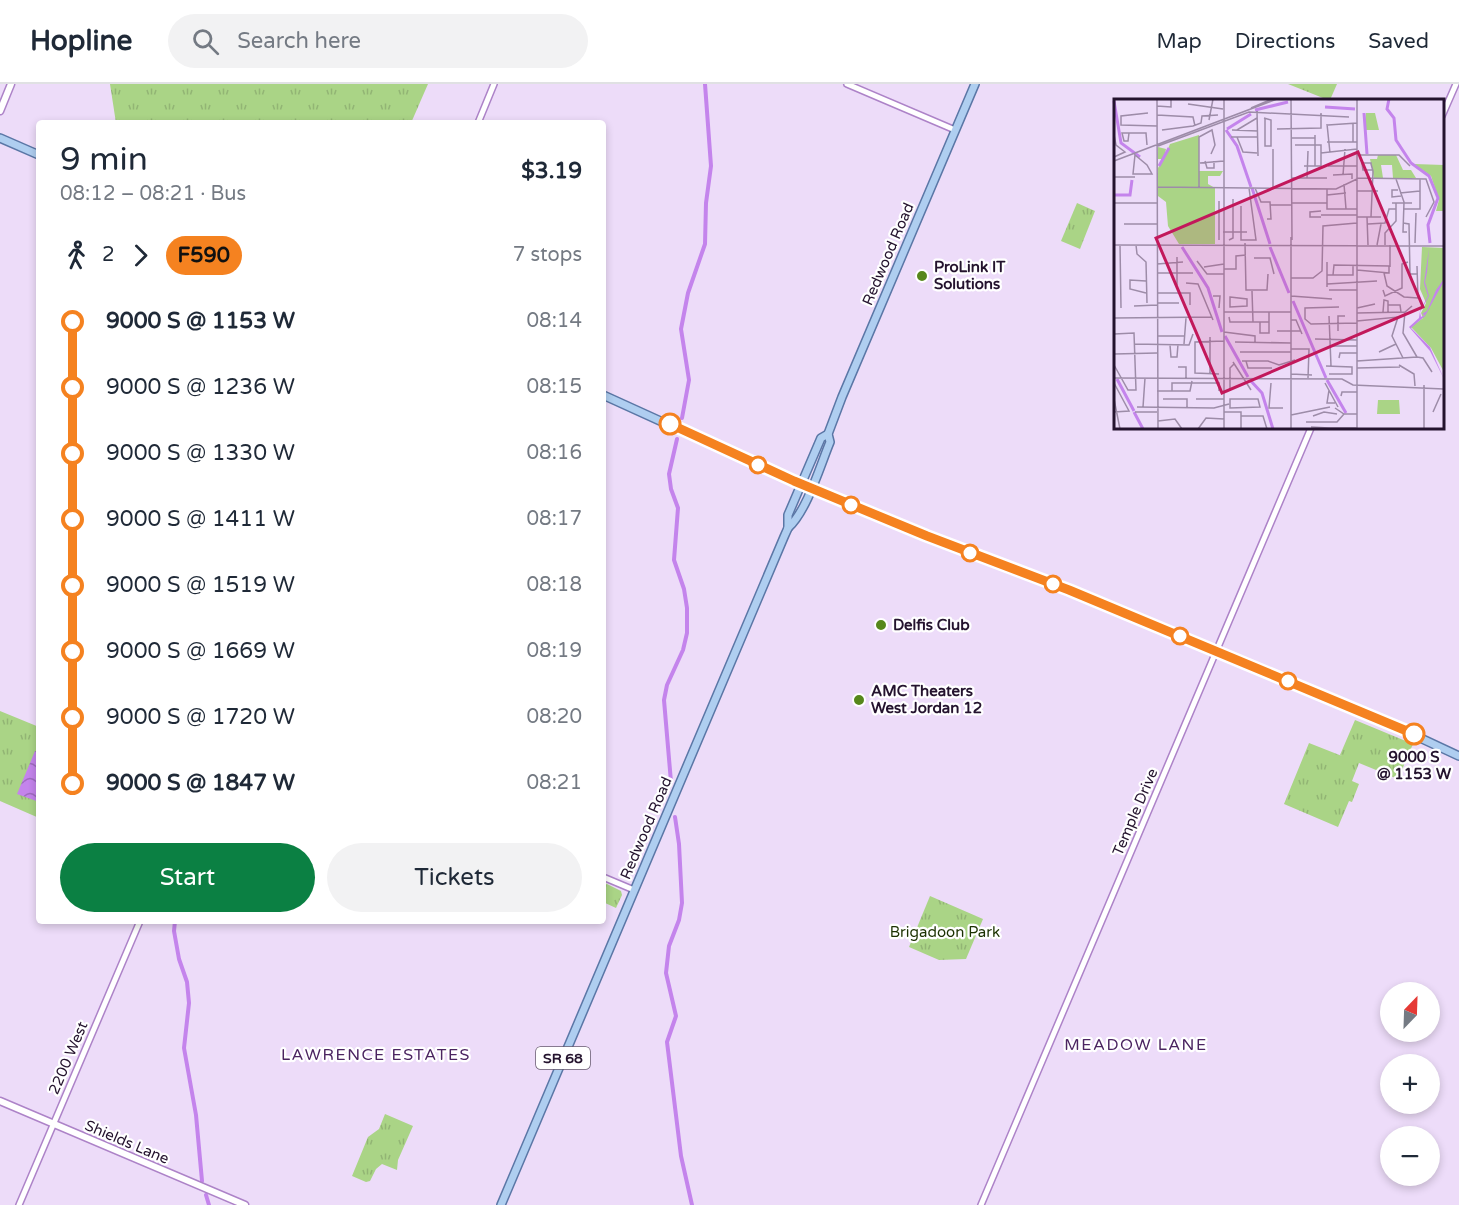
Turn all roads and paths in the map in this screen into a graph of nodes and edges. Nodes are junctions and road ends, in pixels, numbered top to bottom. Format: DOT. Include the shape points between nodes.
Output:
graph roads {
  1 [pos="11,84"];
  2 [pos="494,84"];
  3 [pos="847,84"];
  4 [pos="975,84"];
  5 [pos="1456,84"];
  6 [pos="0,111"];
  7 [pos="1444,114"];
  8 [pos="478,120"];
  9 [pos="955,130"];
  10 [pos="0,138"];
  11 [pos="36,153"];
  12 [pos="606,396"];
  13 [pos="1311,429"];
  14 [pos="828,434"];
  15 [pos="801,484"];
  16 [pos="811,488"];
  17 [pos="788,528"];
  18 [pos="1216,652"];
  19 [pos="1459,756"];
  20 [pos="606,878"];
  21 [pos="634,890"];
  22 [pos="139,924"];
  23 [pos="0,1101"];
  24 [pos="54,1124"];
  25 [pos="19,1205"];
  26 [pos="245,1205"];
  27 [pos="501,1205"];
  28 [pos="981,1205"];
  1 -- 6 [label="main road"];
  2 -- 8 [label="street"];
  3 -- 9 [label="street"];
  4 -- 9 [label="main road, Redwood Road / SR 68"];
  5 -- 7 [label="street"];
  9 -- 14 [label="main road, Redwood Road / SR 68"];
  10 -- 11 [label="main road"];
  12 -- 15 [label="main road"];
  13 -- 18 [label="street, Temple Drive"];
  14 -- 15 [label="main road, Redwood Road / SR 68" via="820,438"];
  14 -- 16 [label="main road, Redwood Road / SR 68" via="830,442"];
  15 -- 16 [label="main road"];
  15 -- 17 [label="main road, Redwood Road / SR 68" via="788,515"];
  16 -- 17 [label="main road, Redwood Road / SR 68" via="797,520"];
  16 -- 18 [label="main road"];
  17 -- 21 [label="main road, Redwood Road / SR 68"];
  18 -- 19 [label="main road"];
  18 -- 28 [label="street, Temple Drive"];
  20 -- 21 [label="street"];
  21 -- 27 [label="main road, Redwood Road / SR 68"];
  22 -- 24 [label="street, 2200 West"];
  23 -- 24 [label="main road, Shields Lane"];
  24 -- 25 [label="street, 2200 West"];
  24 -- 26 [label="main road, Shields Lane"];
}
